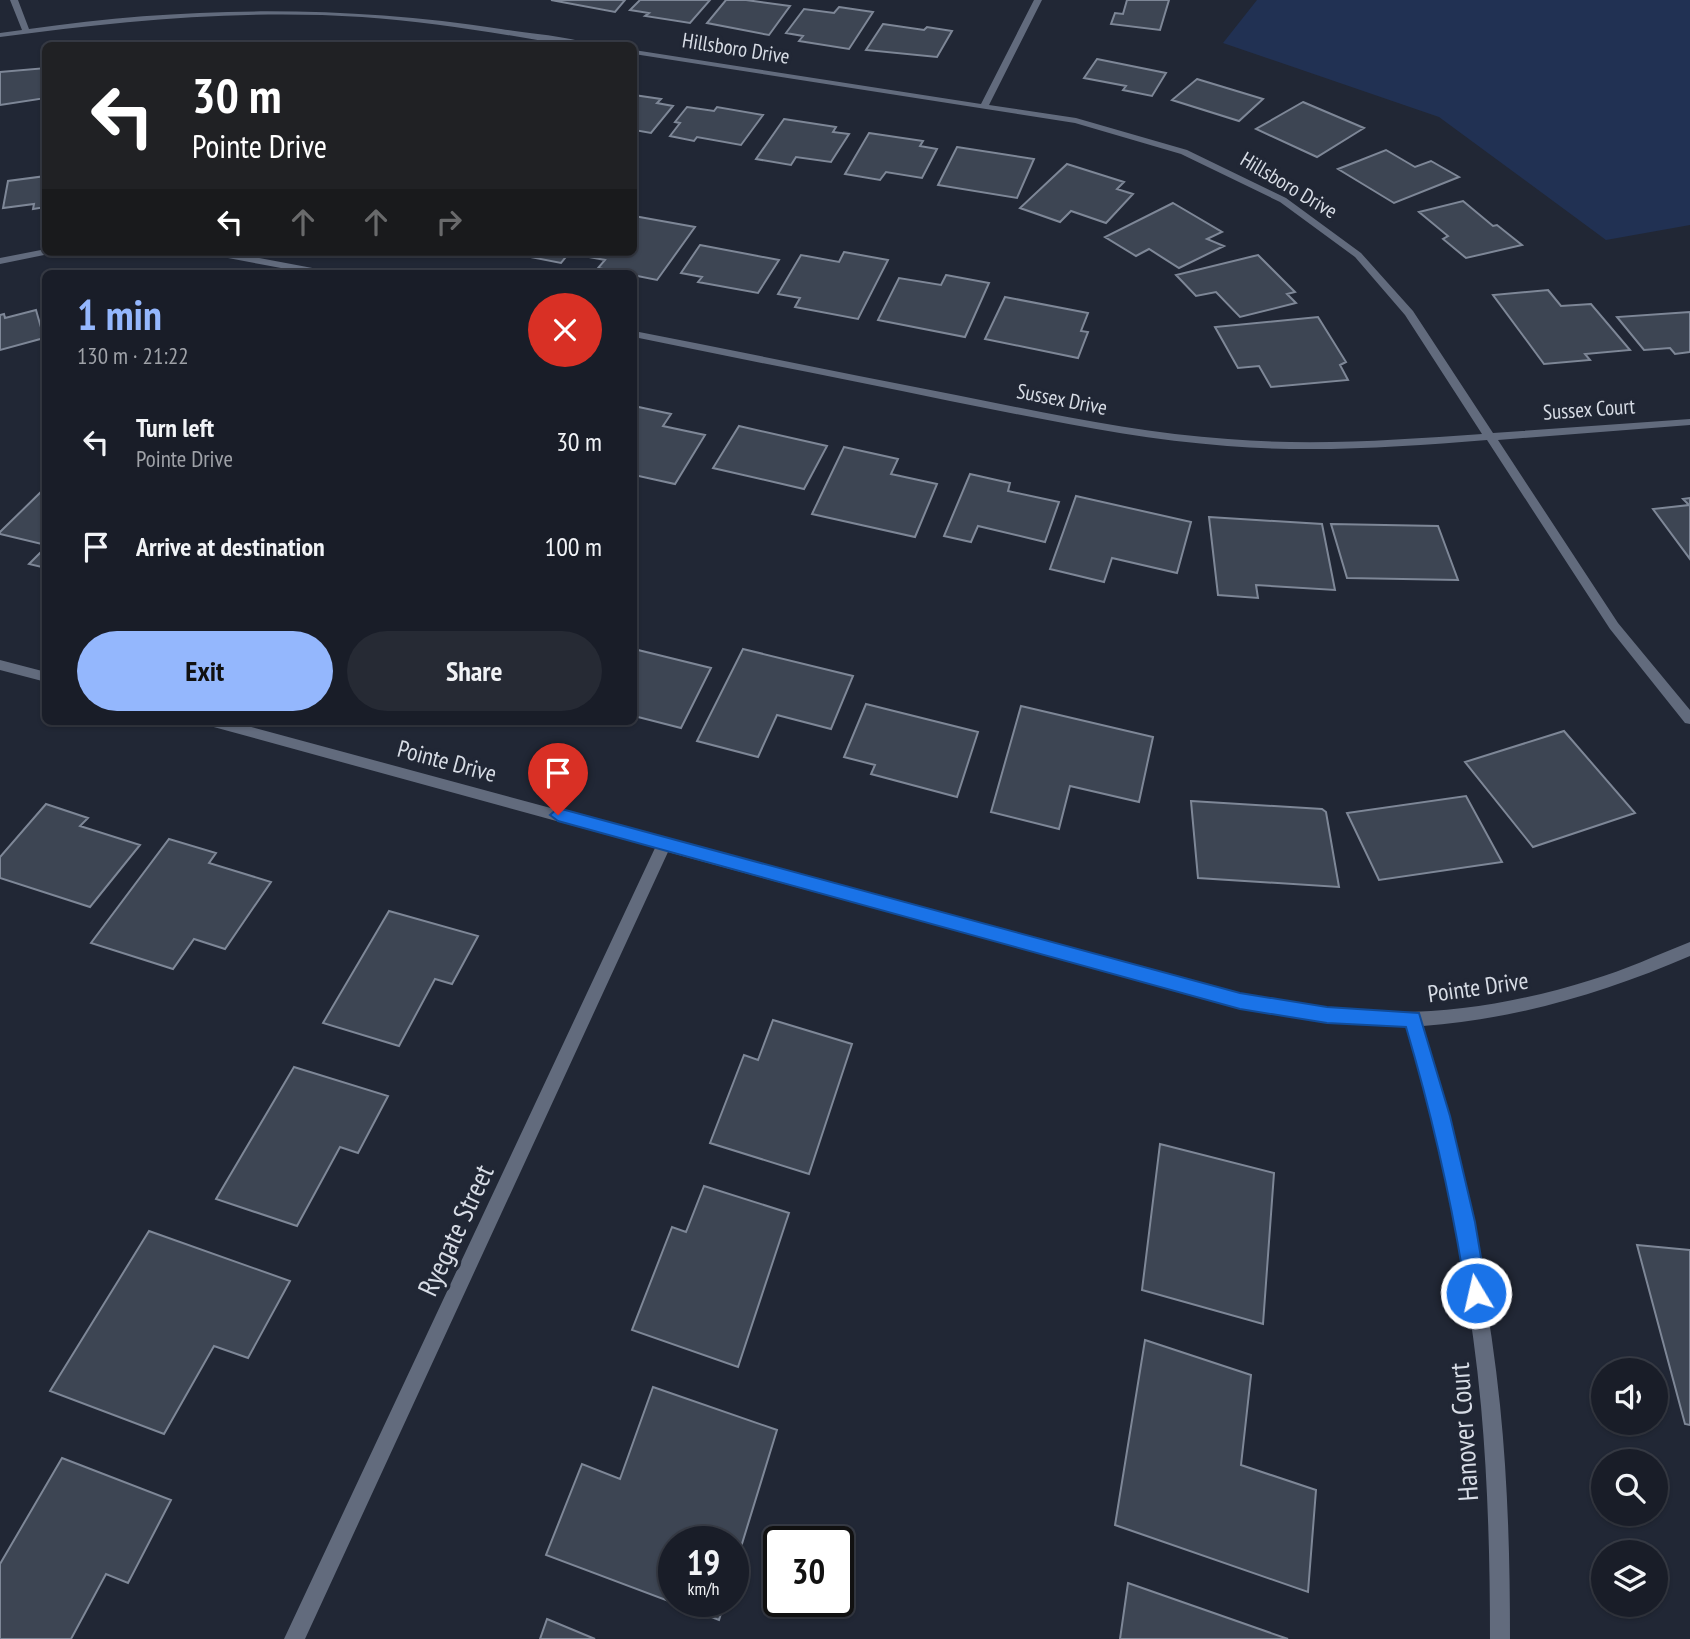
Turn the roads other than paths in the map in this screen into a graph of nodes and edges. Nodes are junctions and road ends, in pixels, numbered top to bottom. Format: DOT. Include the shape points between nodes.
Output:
graph roads {
  1 [pos="14,0"];
  2 [pos="1038,0"];
  3 [pos="26,31"];
  4 [pos="0,36"];
  5 [pos="563,42"];
  6 [pos="637,52"];
  7 [pos="984,106"];
  8 [pos="42,253"];
  9 [pos="233,256"];
  10 [pos="0,261"];
  11 [pos="307,270"];
  12 [pos="637,335"];
  13 [pos="1690,422"];
  14 [pos="1490,435"];
  15 [pos="0,665"];
  16 [pos="42,676"];
  17 [pos="1690,719"];
  18 [pos="224,725"];
  19 [pos="664,843"];
  20 [pos="1690,949"];
  21 [pos="1413,1019"];
  22 [pos="294,1639"];
  23 [pos="1500,1639"];
  1 -- 3 [label="street"];
  2 -- 7 [label="street"];
  3 -- 4 [label="street"];
  3 -- 5 [label="street" via="162,17 290,13 424,21"];
  6 -- 7 [label="street, Hillsboro Drive"];
  7 -- 14 [label="street, Hillsboro Drive" via="1076,121 1148,140 1219,166 1283,200 1331,233 1382,279"];
  8 -- 10 [label="street"];
  9 -- 11 [label="street"];
  12 -- 14 [label="street, Sussex Drive" via="1160,436 1310,446"];
  13 -- 14 [label="street, Sussex Court"];
  14 -- 17 [label="street, Hillsboro Drive" via="1614,626"];
  15 -- 16 [label="street"];
  18 -- 19 [label="street, Pointe Drive"];
  19 -- 21 [label="street, Pointe Drive" via="1240,1001 1327,1015"];
  19 -- 22 [label="street, Ryegate Street"];
  20 -- 21 [label="street, Pointe Drive" via="1636,974 1518,1009"];
  21 -- 23 [label="street, Hanover Court" via="1465,1222 1484,1340 1496,1468"];
}
